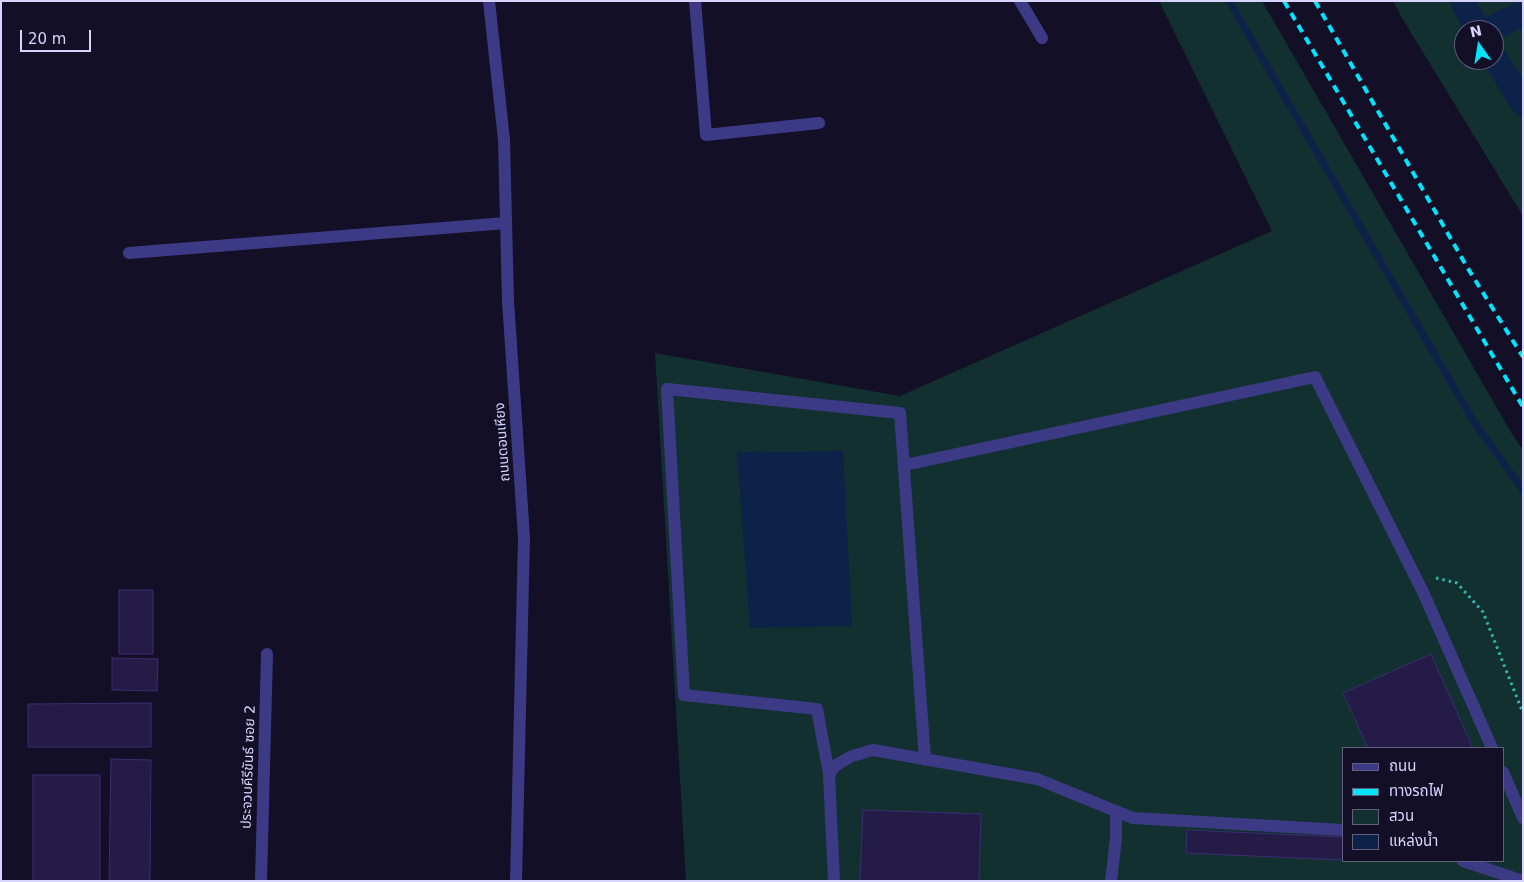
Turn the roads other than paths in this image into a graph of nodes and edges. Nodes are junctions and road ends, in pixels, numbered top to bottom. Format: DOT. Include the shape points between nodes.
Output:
graph roads {
  1 [pos="489,1"];
  2 [pos="695,1"];
  3 [pos="1020,1"];
  4 [pos="1042,38"];
  5 [pos="819,123"];
  6 [pos="506,223"];
  7 [pos="129,254"];
  8 [pos="905,465"];
  9 [pos="268,654"];
  10 [pos="1492,747"];
  11 [pos="925,760"];
  12 [pos="829,774"];
  13 [pos="1504,774"];
  14 [pos="1116,811"];
  15 [pos="1523,818"];
  16 [pos="1342,830"];
  17 [pos="1466,862"];
  18 [pos="261,881"];
  19 [pos="516,881"];
  20 [pos="834,881"];
  21 [pos="1111,881"];
  22 [pos="1523,881"];
  1 -- 6 [label="street, ถนนดอนเหียง" via="504,140"];
  2 -- 5 [label="street" via="706,135"];
  3 -- 4 [label="street"];
  6 -- 7 [label="street"];
  6 -- 19 [label="street, ถนนดอนเหียง" via="524,537"];
  8 -- 10 [label="street" via="1315,377 1415,574"];
  8 -- 11 [label="street"];
  8 -- 12 [label="street" via="900,413 667,389 684,695 817,709"];
  9 -- 18 [label="street, ประจวบคีรีขันธ์ ซอย 2"];
  11 -- 12 [label="street" via="873,750 852,756 836,765"];
  11 -- 14 [label="street" via="1037,779"];
  12 -- 20 [label="street"];
  13 -- 15 [label="street"];
  14 -- 16 [label="street" via="1133,818"];
  14 -- 21 [label="street"];
  17 -- 22 [label="street"];
}
